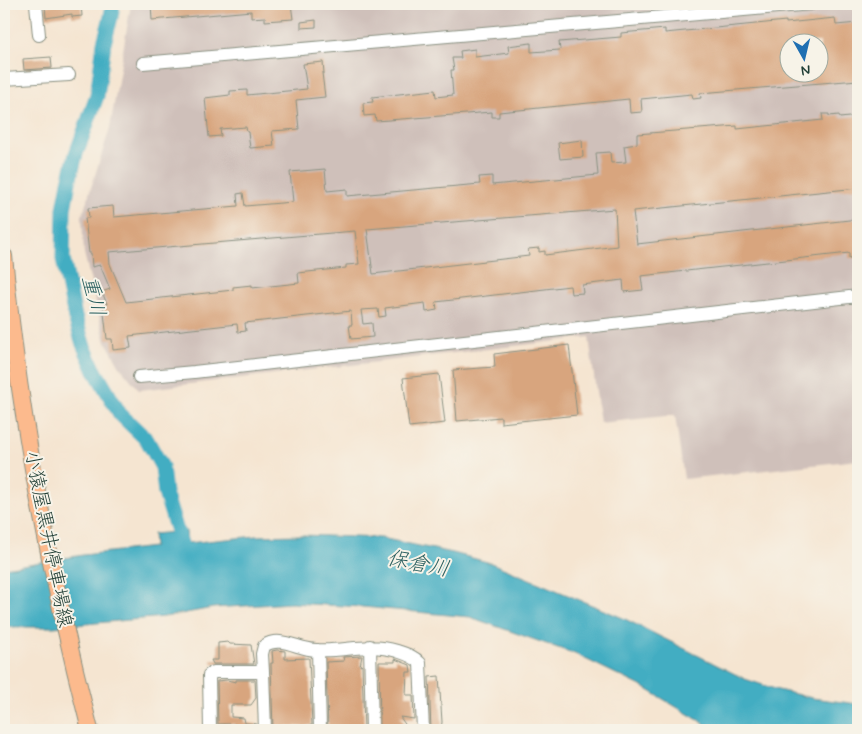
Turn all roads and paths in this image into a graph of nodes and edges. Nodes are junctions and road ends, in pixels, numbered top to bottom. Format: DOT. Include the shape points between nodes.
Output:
graph roads {
  1 [pos="36,4"];
  2 [pos="811,4"];
  3 [pos="38,35"];
  4 [pos="143,63"];
  5 [pos="69,75"];
  6 [pos="4,80"];
  7 [pos="4,256"];
  8 [pos="858,296"];
  9 [pos="139,377"];
  10 [pos="370,646"];
  11 [pos="318,650"];
  12 [pos="263,672"];
  13 [pos="90,730"];
  14 [pos="210,730"];
  15 [pos="264,730"];
  16 [pos="320,730"];
  17 [pos="372,730"];
  18 [pos="423,730"];
  1 -- 3 [label="street"];
  2 -- 4 [label="street"];
  5 -- 6 [label="street"];
  7 -- 13 [label="main road, 小猿屋黒井停車場線" via="18,386 45,533"];
  8 -- 9 [label="street"];
  10 -- 11 [label="street"];
  10 -- 17 [label="street"];
  10 -- 18 [label="street" via="407,654 420,663"];
  11 -- 12 [label="street" via="270,642 264,646 262,654"];
  11 -- 16 [label="street"];
  12 -- 14 [label="street" via="214,672 209,675"];
  12 -- 15 [label="street"];
}
